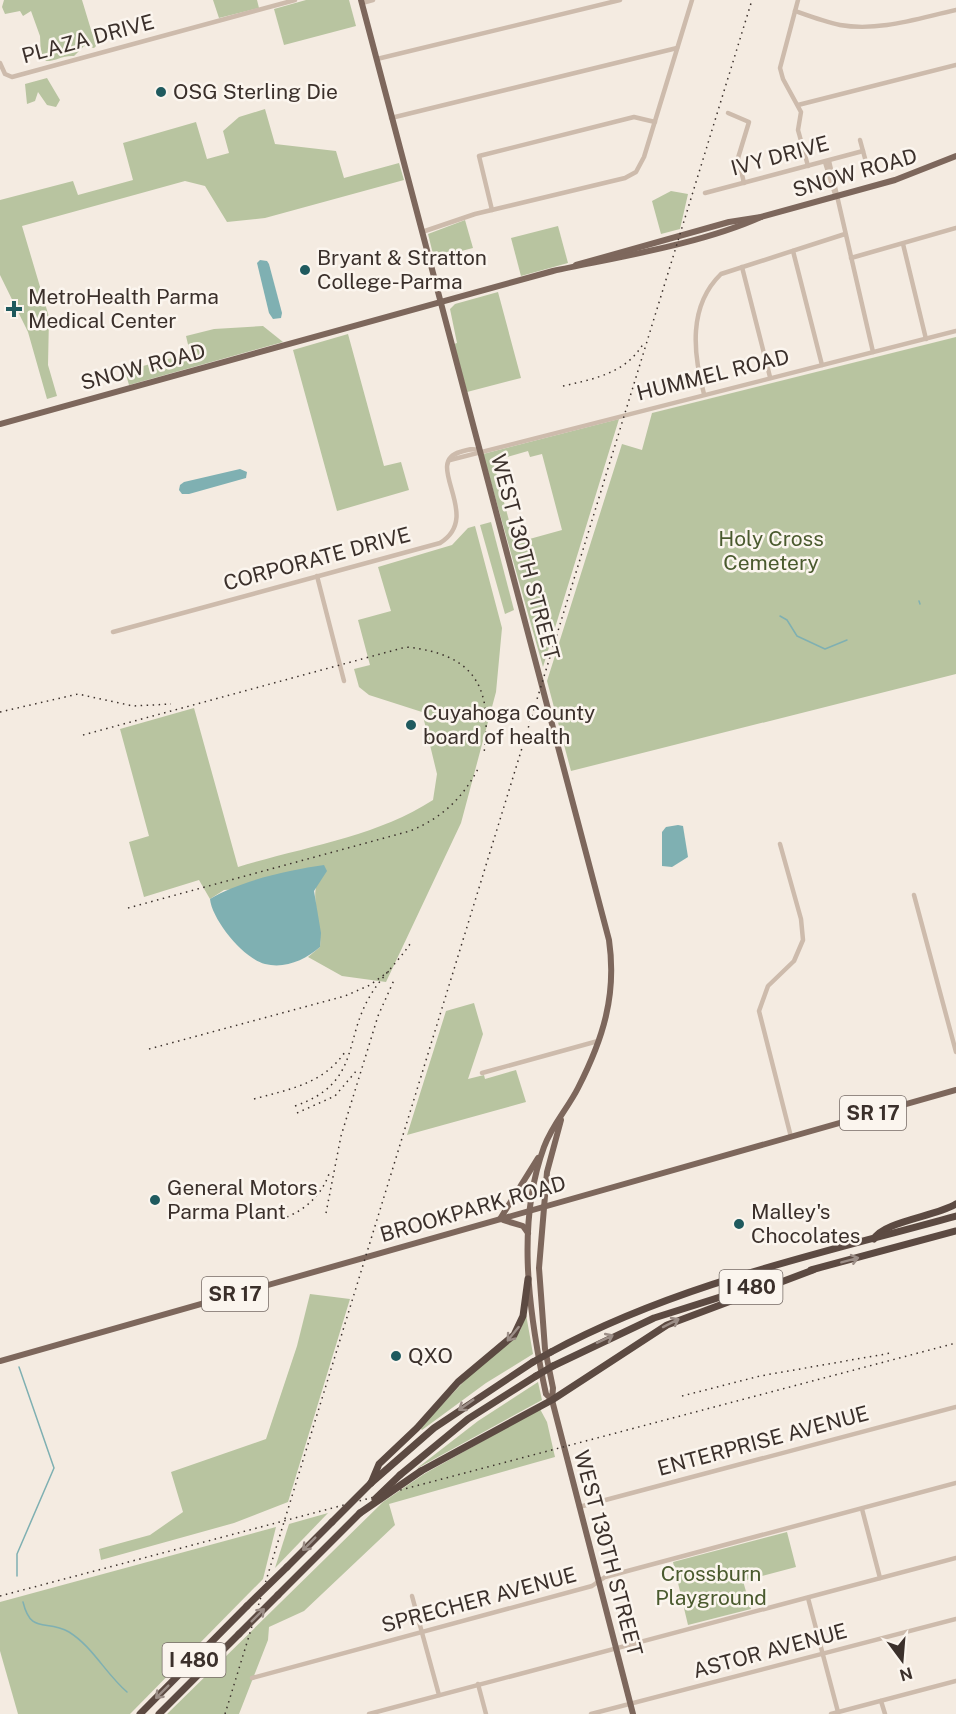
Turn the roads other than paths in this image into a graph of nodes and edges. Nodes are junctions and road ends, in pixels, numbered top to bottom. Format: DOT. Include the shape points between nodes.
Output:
graph roads {
  1 [pos="295,0"];
  2 [pos="373,0"];
  3 [pos="620,0"];
  4 [pos="692,0"];
  5 [pos="798,0"];
  6 [pos="361,2"];
  7 [pos="956,10"];
  8 [pos="795,11"];
  9 [pos="677,48"];
  10 [pos="376,59"];
  11 [pos="0,63"];
  12 [pos="956,65"];
  13 [pos="798,105"];
  14 [pos="729,113"];
  15 [pos="391,118"];
  16 [pos="655,122"];
  17 [pos="860,140"];
  18 [pos="863,151"];
  19 [pos="956,156"];
  20 [pos="827,161"];
  21 [pos="866,162"];
  22 [pos="808,166"];
  23 [pos="744,183"];
  24 [pos="714,184"];
  25 [pos="715,191"];
  26 [pos="705,194"];
  27 [pos="836,196"];
  28 [pos="492,210"];
  29 [pos="955,229"];
  30 [pos="422,232"];
  31 [pos="845,234"];
  32 [pos="956,236"];
  33 [pos="903,244"];
  34 [pos="793,251"];
  35 [pos="851,258"];
  36 [pos="742,267"];
  37 [pos="440,302"];
  38 [pos="956,331"];
  39 [pos="926,339"];
  40 [pos="873,352"];
  41 [pos="822,365"];
  42 [pos="770,378"];
  43 [pos="704,394"];
  44 [pos="0,424"];
  45 [pos="478,450"];
  46 [pos="317,576"];
  47 [pos="113,632"];
  48 [pos="345,681"];
  49 [pos="780,844"];
  50 [pos="914,895"];
  51 [pos="601,1041"];
  52 [pos="956,1052"];
  53 [pos="482,1072"];
  54 [pos="956,1090"];
  55 [pos="561,1118"];
  56 [pos="791,1137"];
  57 [pos="542,1153"];
  58 [pos="537,1168"];
  59 [pos="547,1172"];
  60 [pos="536,1177"];
  61 [pos="956,1203"];
  62 [pos="543,1207"];
  63 [pos="530,1211"];
  64 [pos="956,1216"];
  65 [pos="500,1220"];
  66 [pos="956,1231"];
  67 [pos="529,1235"];
  68 [pos="873,1239"];
  69 [pos="528,1258"];
  70 [pos="539,1260"];
  71 [pos="813,1270"];
  72 [pos="528,1279"];
  73 [pos="539,1280"];
  74 [pos="0,1361"];
  75 [pos="552,1400"];
  76 [pos="956,1407"];
  77 [pos="371,1483"];
  78 [pos="956,1483"];
  79 [pos="579,1507"];
  80 [pos="862,1509"];
  81 [pos="359,1514"];
  82 [pos="956,1558"];
  83 [pos="880,1578"];
  84 [pos="599,1581"];
  85 [pos="412,1596"];
  86 [pos="808,1598"];
  87 [pos="956,1619"];
  88 [pos="422,1632"];
  89 [pos="616,1648"];
  90 [pos="822,1655"];
  91 [pos="252,1678"];
  92 [pos="956,1681"];
  93 [pos="478,1684"];
  94 [pos="439,1695"];
  95 [pos="881,1701"];
  96 [pos="631,1705"];
  97 [pos="391,1711"];
  98 [pos="838,1712"];
  99 [pos="140,1714"];
  100 [pos="159,1714"];
  101 [pos="369,1714"];
  102 [pos="486,1714"];
  103 [pos="591,1714"];
  104 [pos="633,1714"];
  105 [pos="831,1714"];
  106 [pos="885,1714"];
  1 -- 11 [label="street, PLAZA DRIVE" via="12,77 5,74"];
  2 -- 6 [label="street"];
  3 -- 10 [label="street"];
  4 -- 9 [label="street"];
  5 -- 8 [label="street"];
  6 -- 10 [label="main road, WEST 130TH STREET"];
  7 -- 8 [label="street" via="889,25 860,26 840,25"];
  8 -- 13 [label="street" via="780,68"];
  9 -- 15 [label="street"];
  9 -- 16 [label="street"];
  10 -- 15 [label="main road, WEST 130TH STREET"];
  12 -- 13 [label="street"];
  13 -- 22 [label="street" via="798,130"];
  14 -- 23 [label="street" via="749,122 738,158"];
  15 -- 30 [label="main road, WEST 130TH STREET"];
  16 -- 28 [label="street" via="641,164 631,175"];
  16 -- 28 [label="street" via="634,117 479,156"];
  17 -- 18 [label="street"];
  18 -- 20 [label="street, IVY DRIVE"];
  18 -- 21 [label="street"];
  19 -- 27 [label="main road, SNOW ROAD" via="915,174"];
  20 -- 22 [label="street, IVY DRIVE"];
  20 -- 27 [label="street"];
  22 -- 23 [label="street, IVY DRIVE"];
  23 -- 25 [label="street, IVY DRIVE"];
  24 -- 25 [label="street"];
  25 -- 26 [label="street, IVY DRIVE"];
  27 -- 31 [label="street"];
  27 -- 37 [label="main road, SNOW ROAD"];
  28 -- 30 [label="street"];
  29 -- 32 [label="street"];
  29 -- 33 [label="street"];
  30 -- 37 [label="main road, WEST 130TH STREET"];
  31 -- 34 [label="street"];
  31 -- 35 [label="street"];
  33 -- 35 [label="street"];
  33 -- 39 [label="street"];
  34 -- 36 [label="street"];
  34 -- 41 [label="street"];
  35 -- 40 [label="street"];
  36 -- 42 [label="street"];
  36 -- 43 [label="street" via="722,274 705,294 694,339"];
  37 -- 44 [label="main road, SNOW ROAD"];
  37 -- 45 [label="main road, WEST 130TH STREET"];
  38 -- 39 [label="street, HUMMEL ROAD"];
  39 -- 40 [label="street, HUMMEL ROAD"];
  40 -- 41 [label="street, HUMMEL ROAD"];
  41 -- 42 [label="street, HUMMEL ROAD"];
  42 -- 43 [label="street, HUMMEL ROAD"];
  43 -- 45 [label="street, HUMMEL ROAD"];
  45 -- 46 [label="street, CORPORATE DRIVE" via="450,459 447,474 458,516 447,538"];
  45 -- 51 [label="main road, WEST 130TH STREET" via="609,935 611,976"];
  46 -- 47 [label="street, CORPORATE DRIVE"];
  46 -- 48 [label="street"];
  49 -- 56 [label="street" via="803,940 794,961 768,986 759,1011"];
  50 -- 52 [label="street"];
  51 -- 53 [label="street"];
  51 -- 55 [label="main road, WEST 130TH STREET"];
  54 -- 56 [label="main road, BROOKPARK ROAD / SR 17"];
  55 -- 57 [label="main road, WEST 130TH STREET"];
  55 -- 59 [label="main road, WEST 130TH STREET"];
  56 -- 62 [label="main road, BROOKPARK ROAD / SR 17"];
  57 -- 58 [label="main road, WEST 130TH STREET"];
  57 -- 65 [label="main road"];
  58 -- 59 [label="main road"];
  58 -- 60 [label="main road, WEST 130TH STREET"];
  59 -- 62 [label="main road, WEST 130TH STREET"];
  60 -- 62 [label="main road"];
  60 -- 63 [label="main road, WEST 130TH STREET"];
  61 -- 68 [label="highway" via="936,1214 882,1230"];
  62 -- 63 [label="main road, BROOKPARK ROAD / SR 17"];
  62 -- 70 [label="main road, WEST 130TH STREET"];
  63 -- 65 [label="main road, BROOKPARK ROAD / SR 17"];
  63 -- 67 [label="main road, WEST 130TH STREET"];
  64 -- 68 [label="highway, I 480"];
  65 -- 67 [label="main road" via="523,1226"];
  65 -- 74 [label="main road, BROOKPARK ROAD / SR 17"];
  71 -- 66 [label="highway, I 480, one-way"];
  67 -- 69 [label="main road, WEST 130TH STREET"];
  68 -- 77 [label="highway, I 480, one-way, bridge" via="670,1298 596,1328 534,1362 434,1428"];
  69 -- 70 [label="main road"];
  69 -- 72 [label="main road, WEST 130TH STREET"];
  70 -- 73 [label="main road, WEST 130TH STREET"];
  75 -- 71 [label="highway, one-way" via="679,1319"];
  81 -- 71 [label="highway, I 480, one-way, bridge" via="468,1419 553,1366 609,1337 671,1312"];
  72 -- 73 [label="main road"];
  72 -- 75 [label="main road, WEST 130TH STREET" via="539,1361 546,1394"];
  72 -- 77 [label="highway, one-way" via="522,1320 514,1335 458,1382 380,1464"];
  73 -- 75 [label="main road, WEST 130TH STREET"];
  75 -- 79 [label="main road, WEST 130TH STREET"];
  75 -- 81 [label="highway, bridge" via="421,1471"];
  76 -- 79 [label="street, ENTERPRISE AVENUE"];
  77 -- 99 [label="highway, I 480, one-way, bridge"];
  78 -- 80 [label="street, SPRECHER AVENUE"];
  79 -- 84 [label="main road, WEST 130TH STREET"];
  80 -- 83 [label="street"];
  80 -- 84 [label="street, SPRECHER AVENUE"];
  100 -- 81 [label="highway, I 480, one-way, bridge"];
  82 -- 83 [label="street"];
  83 -- 86 [label="street"];
  84 -- 88 [label="street, SPRECHER AVENUE"];
  84 -- 89 [label="main road, WEST 130TH STREET"];
  85 -- 88 [label="street"];
  86 -- 89 [label="street"];
  86 -- 90 [label="street"];
  87 -- 90 [label="street, ASTOR AVENUE"];
  88 -- 91 [label="street, SPRECHER AVENUE"];
  88 -- 94 [label="street"];
  89 -- 93 [label="street"];
  89 -- 96 [label="main road, WEST 130TH STREET"];
  90 -- 96 [label="street, ASTOR AVENUE"];
  90 -- 98 [label="street"];
  92 -- 95 [label="street"];
  93 -- 94 [label="street"];
  93 -- 102 [label="street"];
  94 -- 97 [label="street"];
  95 -- 98 [label="street"];
  95 -- 106 [label="street"];
  96 -- 103 [label="street, ASTOR AVENUE"];
  96 -- 104 [label="main road, WEST 130TH STREET"];
  97 -- 101 [label="street"];
  98 -- 105 [label="street"];
}
